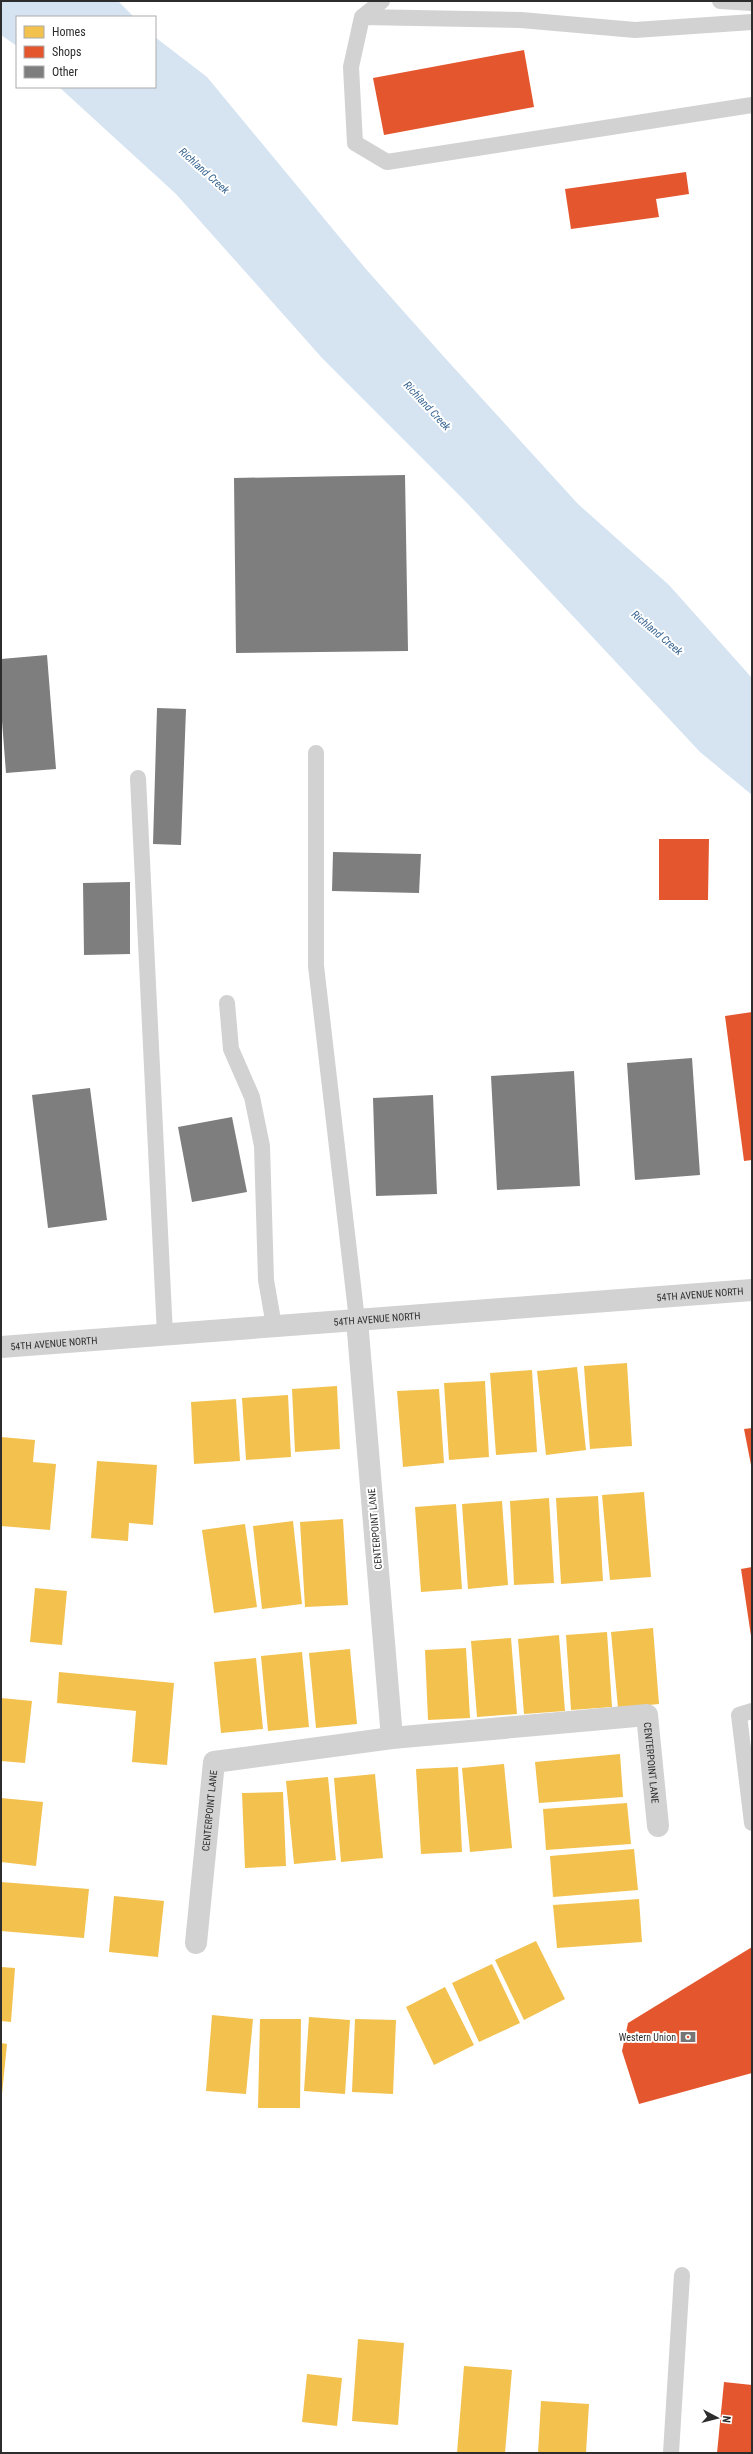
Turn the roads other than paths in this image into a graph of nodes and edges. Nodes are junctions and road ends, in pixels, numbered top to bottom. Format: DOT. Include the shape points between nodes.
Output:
graph roads {
  1 [pos="382,1"];
  2 [pos="720,1"];
  3 [pos="752,3"];
  4 [pos="362,17"];
  5 [pos="752,22"];
  6 [pos="752,104"];
  7 [pos="316,753"];
  8 [pos="138,778"];
  9 [pos="227,1003"];
  10 [pos="752,1290"];
  11 [pos="357,1320"];
  12 [pos="274,1326"];
  13 [pos="165,1334"];
  14 [pos="1,1347"];
  15 [pos="752,1711"];
  16 [pos="392,1738"];
  17 [pos="752,1823"];
  18 [pos="658,1826"];
  19 [pos="196,1943"];
  20 [pos="682,2275"];
  21 [pos="671,2453"];
  1 -- 4 [label="lane"];
  2 -- 3 [label="lane"];
  4 -- 5 [label="lane" via="521,20 635,30"];
  4 -- 6 [label="lane" via="351,67 355,143 387,162"];
  7 -- 11 [label="lane" via="316,966"];
  8 -- 13 [label="lane"];
  9 -- 12 [label="lane" via="231,1049 252,1097 262,1146 266,1280"];
  10 -- 11 [label="street, 54TH AVENUE NORTH"];
  11 -- 12 [label="street, 54TH AVENUE NORTH"];
  11 -- 16 [label="street, CENTERPOINT LANE"];
  12 -- 13 [label="street, 54TH AVENUE NORTH"];
  13 -- 14 [label="street, 54TH AVENUE NORTH"];
  15 -- 17 [label="lane" via="739,1715"];
  16 -- 18 [label="street, CENTERPOINT LANE" via="647,1715"];
  16 -- 19 [label="street, CENTERPOINT LANE" via="214,1762"];
  20 -- 21 [label="lane"];
}
